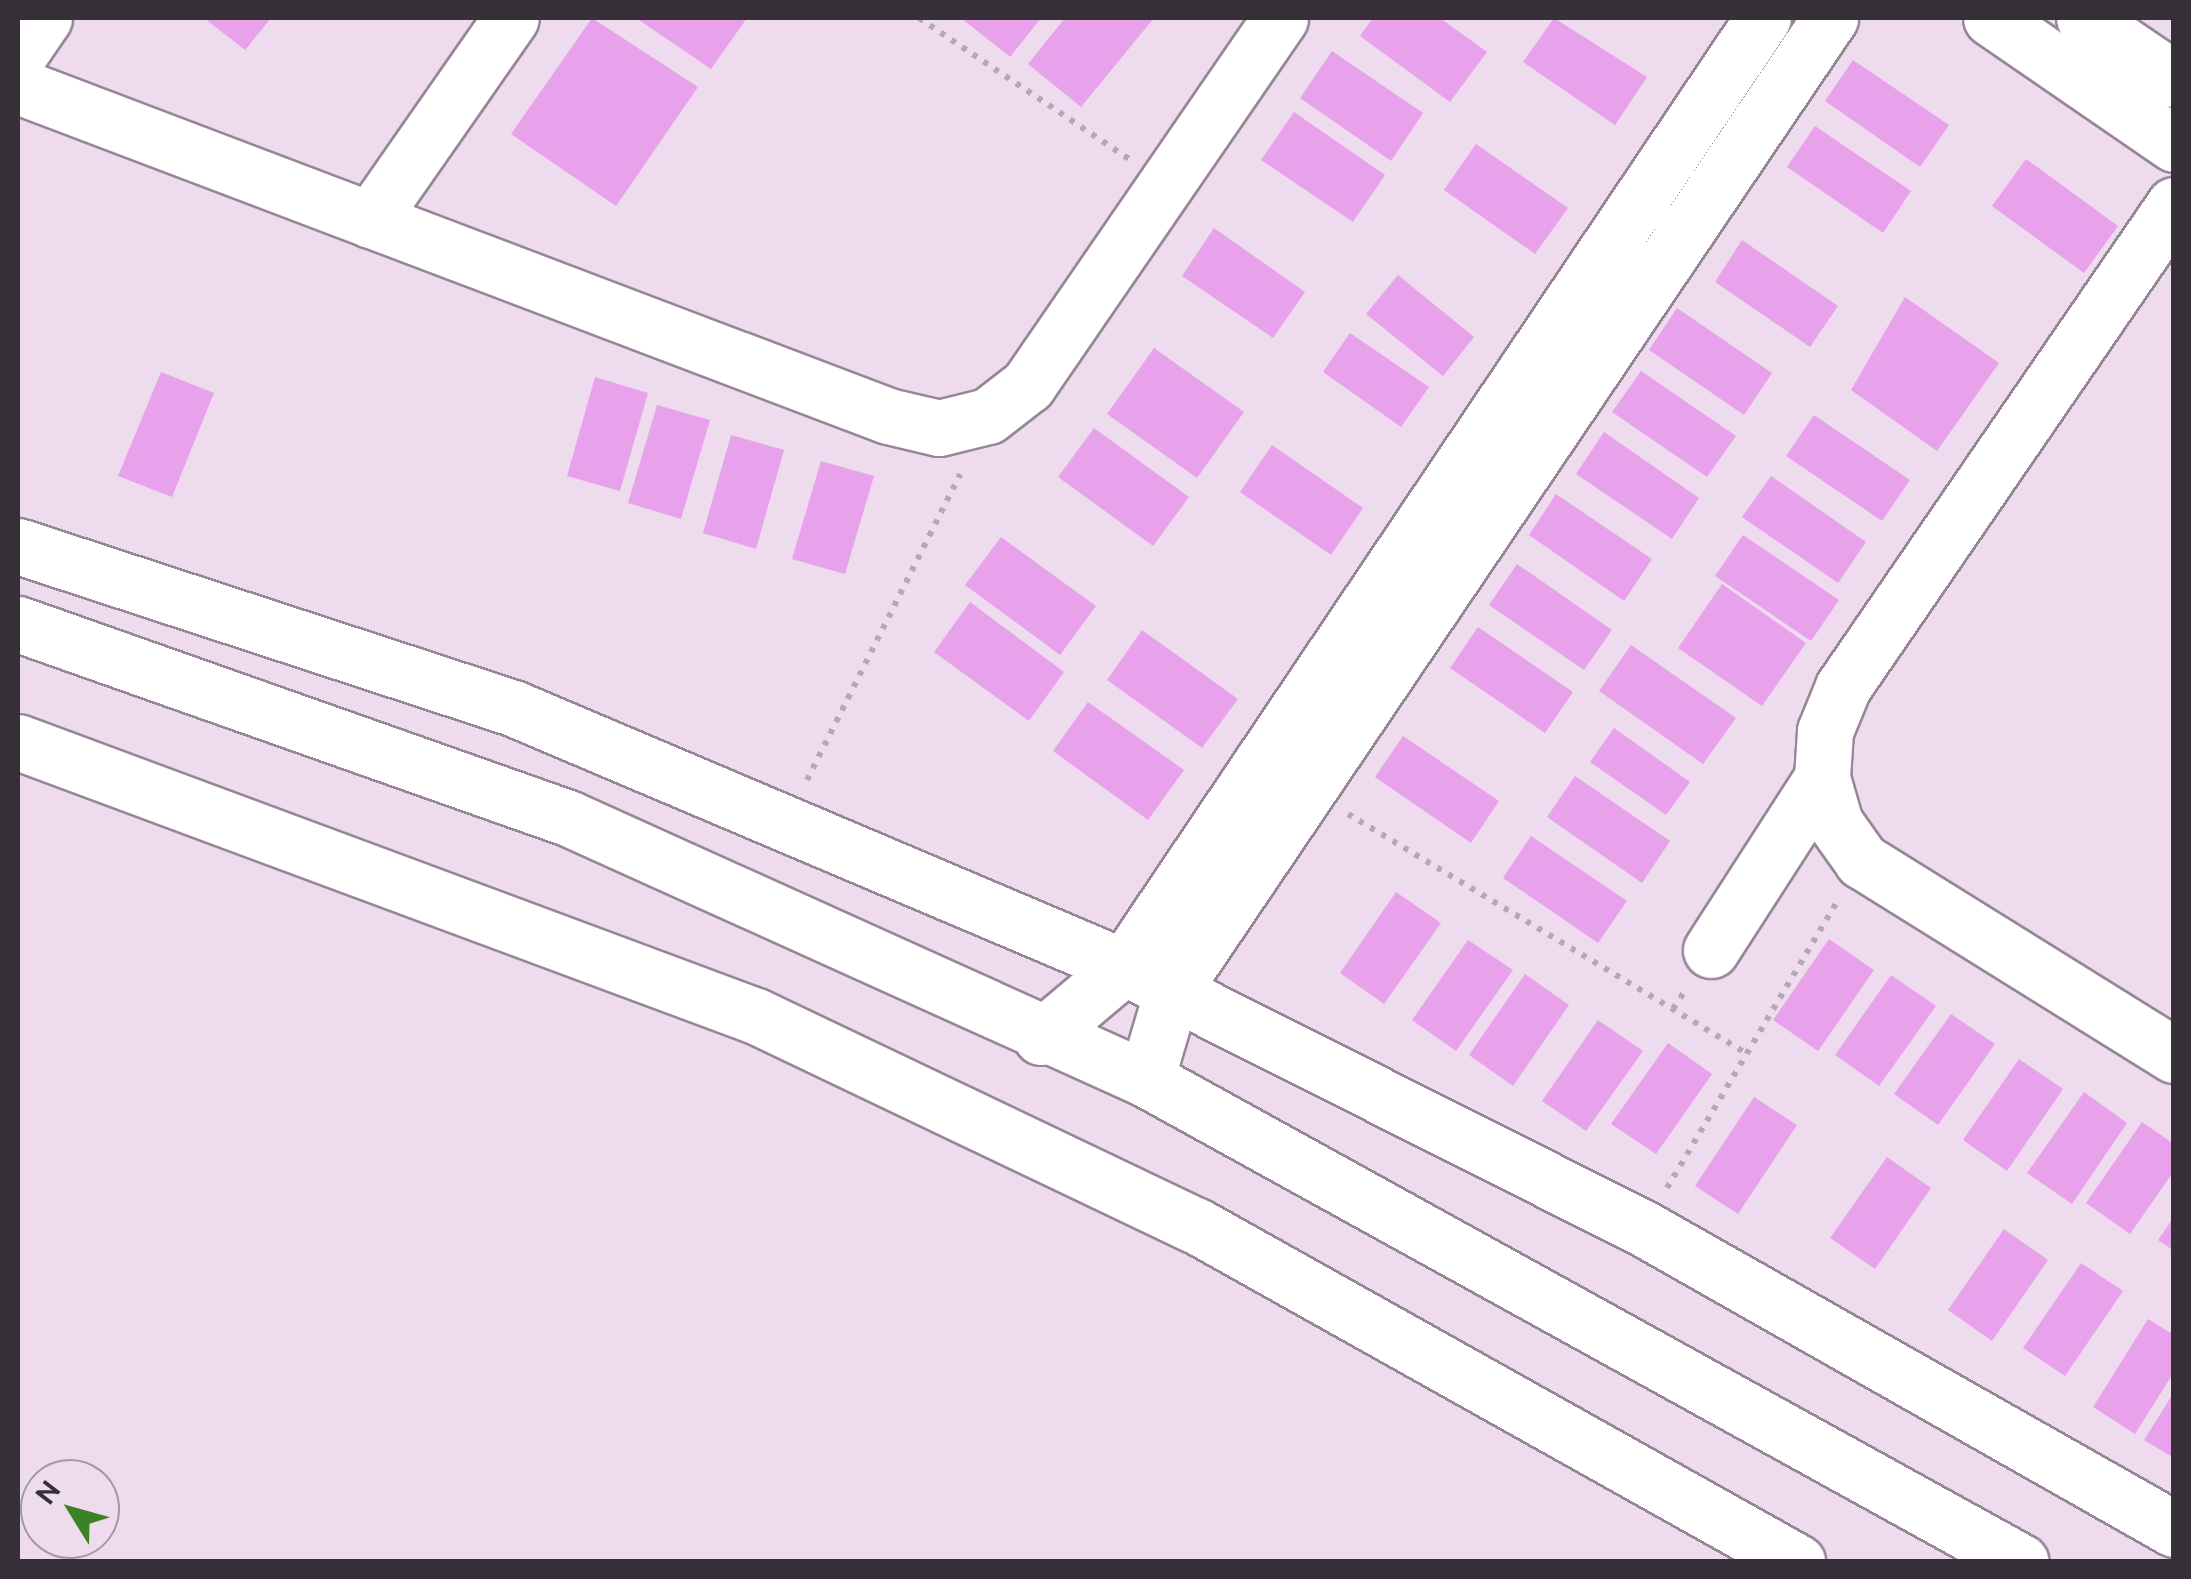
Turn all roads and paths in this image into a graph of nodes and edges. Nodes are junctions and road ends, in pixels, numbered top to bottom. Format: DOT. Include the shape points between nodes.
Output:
graph roads {
  1 [pos="44,18"];
  2 [pos="510,18"];
  3 [pos="919,18"];
  4 [pos="1280,18"];
  5 [pos="1763,18"];
  6 [pos="1830,18"];
  7 [pos="1992,18"];
  8 [pos="2084,18"];
  9 [pos="18,56"];
  10 [pos="2174,79"];
  11 [pos="18,86"];
  12 [pos="2174,144"];
  13 [pos="1165,184"];
  14 [pos="2174,205"];
  15 [pos="370,220"];
  16 [pos="988,416"];
  17 [pos="18,546"];
  18 [pos="18,624"];
  19 [pos="18,742"];
  20 [pos="1822,778"];
  21 [pos="1308,790"];
  22 [pos="786,822"];
  23 [pos="1862,861"];
  24 [pos="1711,950"];
  25 [pos="1124,966"];
  26 [pos="1172,991"];
  27 [pos="1042,1036"];
  28 [pos="1747,1054"];
  29 [pos="2174,1056"];
  30 [pos="1146,1079"];
  31 [pos="1643,1228"];
  32 [pos="2174,1529"];
  33 [pos="1797,1562"];
  34 [pos="2021,1562"];
  1 -- 9 [label="street"];
  2 -- 15 [label="street"];
  3 -- 13 [label="path"];
  4 -- 13 [label="street"];
  5 -- 25 [label="street"];
  6 -- 21 [label="street"];
  7 -- 12 [label="street"];
  8 -- 10 [label="street"];
  11 -- 15 [label="street"];
  13 -- 16 [label="street" via="1028,386"];
  14 -- 20 [label="street" via="1843,687 1824,731"];
  15 -- 16 [label="street" via="913,425"];
  16 -- 22 [label="path"];
  17 -- 22 [label="street" via="385,661"];
  18 -- 27 [label="street" via="568,818"];
  19 -- 33 [label="street" via="756,1016 1197,1226"];
  20 -- 23 [label="street" via="1835,823"];
  20 -- 24 [label="street"];
  21 -- 26 [label="street"];
  21 -- 28 [label="path"];
  22 -- 25 [label="street"];
  23 -- 28 [label="path"];
  23 -- 29 [label="street"];
  25 -- 26 [label="street"];
  25 -- 27 [label="street"];
  26 -- 30 [label="street"];
  26 -- 31 [label="street"];
  27 -- 30 [label="street"];
  28 -- 31 [label="path"];
  30 -- 34 [label="street"];
  31 -- 32 [label="street"];
}
